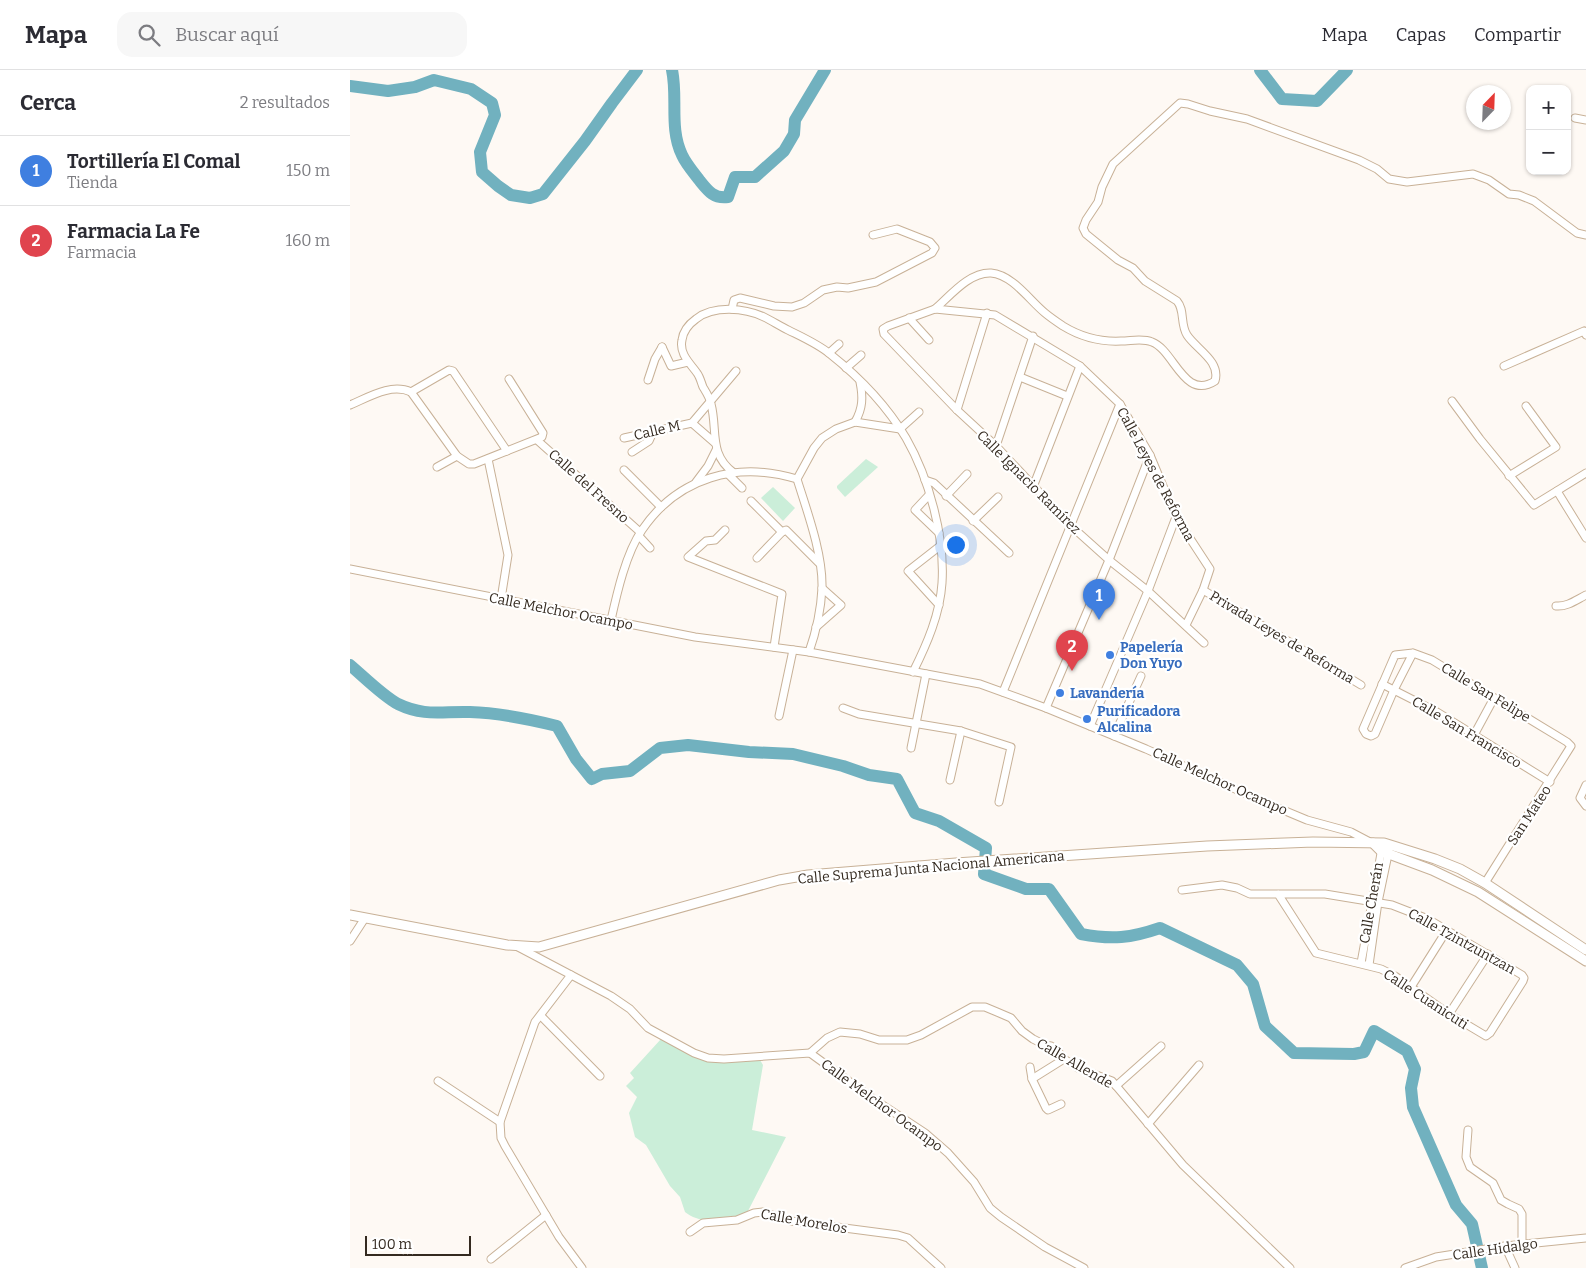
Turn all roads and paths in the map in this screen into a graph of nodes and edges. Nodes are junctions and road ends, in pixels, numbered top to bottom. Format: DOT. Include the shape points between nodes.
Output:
graph roads {
  1 [pos="1575,118"];
  2 [pos="1586,120"];
  3 [pos="873,235"];
  4 [pos="1586,236"];
  5 [pos="732,309"];
  6 [pos="935,309"];
  7 [pos="987,313"];
  8 [pos="909,318"];
  9 [pos="883,329"];
  10 [pos="1586,335"];
  11 [pos="1033,336"];
  12 [pos="929,340"];
  13 [pos="839,344"];
  14 [pos="829,353"];
  15 [pos="861,354"];
  16 [pos="688,362"];
  17 [pos="1080,366"];
  18 [pos="1504,366"];
  19 [pos="846,368"];
  20 [pos="736,371"];
  21 [pos="1020,377"];
  22 [pos="509,379"];
  23 [pos="648,380"];
  24 [pos="860,381"];
  25 [pos="411,392"];
  26 [pos="1067,396"];
  27 [pos="710,401"];
  28 [pos="1452,401"];
  29 [pos="1120,404"];
  30 [pos="350,405"];
  31 [pos="1526,406"];
  32 [pos="957,410"];
  33 [pos="919,412"];
  34 [pos="855,422"];
  35 [pos="692,423"];
  36 [pos="900,428"];
  37 [pos="652,432"];
  38 [pos="624,438"];
  39 [pos="537,440"];
  40 [pos="716,446"];
  41 [pos="996,446"];
  42 [pos="507,451"];
  43 [pos="632,452"];
  44 [pos="457,456"];
  45 [pos="1150,456"];
  46 [pos="488,459"];
  47 [pos="437,467"];
  48 [pos="624,470"];
  49 [pos="1586,473"];
  50 [pos="731,474"];
  51 [pos="967,474"];
  52 [pos="1510,476"];
  53 [pos="797,479"];
  54 [pos="925,480"];
  55 [pos="696,482"];
  56 [pos="1033,486"];
  57 [pos="742,488"];
  58 [pos="1557,491"];
  59 [pos="929,495"];
  60 [pos="946,496"];
  61 [pos="998,496"];
  62 [pos="752,501"];
  63 [pos="661,507"];
  64 [pos="1176,517"];
  65 [pos="974,521"];
  66 [pos="1070,525"];
  67 [pos="782,532"];
  68 [pos="722,533"];
  69 [pos="640,534"];
  70 [pos="939,534"];
  71 [pos="1586,538"];
  72 [pos="940,546"];
  73 [pos="650,548"];
  74 [pos="1010,553"];
  75 [pos="757,558"];
  76 [pos="1109,560"];
  77 [pos="820,565"];
  78 [pos="350,569"];
  79 [pos="822,588"];
  80 [pos="1203,590"];
  81 [pos="1148,591"];
  82 [pos="1586,595"];
  83 [pos="501,599"];
  84 [pos="939,605"];
  85 [pos="1556,606"];
  86 [pos="611,620"];
  87 [pos="1186,626"];
  88 [pos="816,627"];
  89 [pos="1204,642"];
  90 [pos="774,647"];
  91 [pos="793,650"];
  92 [pos="809,652"];
  93 [pos="1413,653"];
  94 [pos="913,672"];
  95 [pos="926,674"];
  96 [pos="1140,676"];
  97 [pos="1361,684"];
  98 [pos="1382,684"];
  99 [pos="1394,690"];
  100 [pos="1003,692"];
  101 [pos="1494,698"];
  102 [pos="843,708"];
  103 [pos="1046,708"];
  104 [pos="780,716"];
  105 [pos="916,723"];
  106 [pos="1090,726"];
  107 [pos="961,730"];
  108 [pos="1474,735"];
  109 [pos="1114,736"];
  110 [pos="1571,746"];
  111 [pos="910,748"];
  112 [pos="950,780"];
  113 [pos="1550,782"];
  114 [pos="1586,785"];
  115 [pos="999,802"];
  116 [pos="1586,806"];
  117 [pos="1372,843"];
  118 [pos="1386,848"];
  119 [pos="1485,883"];
  120 [pos="1182,890"];
  121 [pos="1278,894"];
  122 [pos="1375,902"];
  123 [pos="350,916"];
  124 [pos="365,918"];
  125 [pos="1447,930"];
  126 [pos="350,941"];
  127 [pos="518,947"];
  128 [pos="1586,950"];
  129 [pos="1488,954"];
  130 [pos="1586,961"];
  131 [pos="1360,963"];
  132 [pos="1369,965"];
  133 [pos="571,976"];
  134 [pos="1411,988"];
  135 [pos="1449,1014"];
  136 [pos="541,1016"];
  137 [pos="1486,1036"];
  138 [pos="1161,1046"];
  139 [pos="810,1053"];
  140 [pos="1064,1059"];
  141 [pos="1199,1065"];
  142 [pos="1030,1067"];
  143 [pos="600,1076"];
  144 [pos="1032,1079"];
  145 [pos="438,1081"];
  146 [pos="1116,1086"];
  147 [pos="1061,1104"];
  148 [pos="500,1122"];
  149 [pos="1148,1124"];
  150 [pos="1468,1130"];
  151 [pos="546,1215"];
  152 [pos="690,1232"];
  153 [pos="1586,1238"];
  154 [pos="1522,1244"];
  155 [pos="1504,1246"];
  156 [pos="491,1259"];
  157 [pos="582,1268"];
  158 [pos="941,1268"];
  159 [pos="1084,1268"];
  160 [pos="1290,1268"];
  161 [pos="1405,1268"];
  162 [pos="1515,1268"];
  1 -- 2 [label="street"];
  3 -- 5 [label="street" via="897,229 930,242 935,248 932,253 876,282 823,290 792,308 740,298 734,300"];
  4 -- 6 [label="street" via="1534,201 1509,194 1489,180 1473,174 1407,182 1389,179 1359,160 1285,132 1226,113 1180,103 1113,164 1098,202 1083,228 1086,234 1133,268 1145,281 1178,301 1186,333 1209,357 1217,376 1215,381 1205,386 1195,385 1151,342 1086,337 1064,327 1008,280 993,273 971,278"];
  5 -- 14 [label="street" via="763,316"];
  5 -- 16 [label="street" via="709,312 691,322 681,348"];
  6 -- 7 [label="street, Calle Leyes de Reforma"];
  6 -- 8 [label="street, Calle Leyes de Reforma"];
  7 -- 11 [label="street, Calle Leyes de Reforma"];
  7 -- 32 [label="street"];
  8 -- 9 [label="street, Calle Leyes de Reforma"];
  8 -- 12 [label="street"];
  9 -- 32 [label="street, Calle Ignacio Ramírez" via="884,334"];
  10 -- 18 [label="street" via="1584,331"];
  11 -- 17 [label="street, Calle Leyes de Reforma"];
  11 -- 21 [label="street"];
  13 -- 14 [label="street"];
  14 -- 19 [label="street"];
  15 -- 19 [label="street"];
  16 -- 23 [label="street" via="671,366 662,347"];
  16 -- 27 [label="street"];
  17 -- 26 [label="street"];
  17 -- 29 [label="street, Calle Leyes de Reforma"];
  19 -- 24 [label="street"];
  20 -- 27 [label="street, Calle M"];
  21 -- 26 [label="street"];
  21 -- 41 [label="street"];
  22 -- 39 [label="street" via="543,433"];
  24 -- 34 [label="street" via="863,397"];
  24 -- 36 [label="street"];
  25 -- 30 [label="street" via="404,389 384,391"];
  25 -- 42 [label="street" via="453,370"];
  25 -- 44 [label="street"];
  26 -- 56 [label="street"];
  27 -- 35 [label="street, Calle M"];
  27 -- 40 [label="street"];
  28 -- 52 [label="street"];
  29 -- 45 [label="street, Calle Leyes de Reforma"];
  29 -- 66 [label="street"];
  31 -- 52 [label="street" via="1556,447"];
  32 -- 41 [label="street, Calle Ignacio Ramírez"];
  33 -- 36 [label="street"];
  34 -- 36 [label="street"];
  34 -- 53 [label="street" via="822,438"];
  35 -- 37 [label="street, Calle M"];
  35 -- 40 [label="street"];
  36 -- 54 [label="street"];
  37 -- 38 [label="street, Calle M"];
  37 -- 43 [label="street" via="649,441"];
  39 -- 42 [label="street"];
  39 -- 69 [label="street, Calle del Fresno"];
  40 -- 50 [label="street"];
  40 -- 55 [label="street" via="708,466"];
  41 -- 56 [label="street, Calle Ignacio Ramírez"];
  42 -- 46 [label="street"];
  44 -- 46 [label="street" via="468,464"];
  44 -- 47 [label="street"];
  45 -- 64 [label="street, Calle Leyes de Reforma"];
  45 -- 76 [label="street"];
  46 -- 83 [label="street" via="508,555"];
  48 -- 63 [label="street"];
  49 -- 58 [label="street"];
  50 -- 53 [label="street" via="757,471"];
  50 -- 55 [label="street"];
  50 -- 57 [label="street"];
  51 -- 60 [label="street"];
  52 -- 58 [label="street" via="1534,505"];
  53 -- 77 [label="street"];
  54 -- 59 [label="street"];
  54 -- 60 [label="street" via="934,483"];
  55 -- 63 [label="street"];
  56 -- 66 [label="street, Calle Ignacio Ramírez"];
  58 -- 71 [label="street"];
  59 -- 70 [label="street"];
  59 -- 70 [label="street" via="915,510"];
  60 -- 65 [label="street"];
  61 -- 65 [label="street"];
  62 -- 67 [label="street"];
  63 -- 69 [label="street"];
  64 -- 80 [label="street, Calle Leyes de Reforma" via="1210,569"];
  64 -- 81 [label="street"];
  65 -- 74 [label="street"];
  66 -- 76 [label="street, Calle Ignacio Ramírez"];
  66 -- 100 [label="street"];
  67 -- 75 [label="street"];
  67 -- 77 [label="street" via="790,533"];
  68 -- 90 [label="street" via="715,540 706,541 688,557 782,594"];
  69 -- 73 [label="street, Calle del Fresno"];
  69 -- 86 [label="street" via="628,558"];
  70 -- 72 [label="street"];
  72 -- 84 [label="street" via="942,581"];
  72 -- 84 [label="street" via="908,571"];
  76 -- 81 [label="street, Calle Ignacio Ramírez"];
  76 -- 103 [label="street"];
  77 -- 79 [label="street"];
  78 -- 83 [label="street, Calle Melchor Ocampo"];
  79 -- 88 [label="street"];
  79 -- 88 [label="street" via="841,605"];
  80 -- 87 [label="street"];
  80 -- 97 [label="street, Privada Leyes de Reforma"];
  81 -- 87 [label="street, Calle Ignacio Ramírez"];
  81 -- 106 [label="street"];
  82 -- 85 [label="street" via="1573,603"];
  83 -- 86 [label="street, Calle Melchor Ocampo"];
  84 -- 94 [label="street"];
  86 -- 90 [label="street, Calle Melchor Ocampo" via="695,637"];
  87 -- 89 [label="street, Calle Ignacio Ramírez"];
  88 -- 92 [label="street"];
  90 -- 91 [label="street, Calle Melchor Ocampo"];
  91 -- 92 [label="street, Calle Melchor Ocampo"];
  91 -- 104 [label="street"];
  92 -- 94 [label="street, Calle Melchor Ocampo"];
  93 -- 98 [label="street, Calle San Felipe" via="1395,655"];
  93 -- 99 [label="street"];
  93 -- 101 [label="street, Calle San Felipe" via="1432,660"];
  94 -- 95 [label="street, Calle Melchor Ocampo"];
  95 -- 100 [label="street, Calle Melchor Ocampo" via="980,684"];
  95 -- 105 [label="street"];
  96 -- 109 [label="street"];
  98 -- 99 [label="street, Calle San Francisco"];
  98 -- 99 [label="street" via="1363,729 1366,734 1374,736"];
  99 -- 108 [label="street, Calle San Francisco"];
  100 -- 103 [label="street, Calle Melchor Ocampo"];
  101 -- 108 [label="street"];
  101 -- 110 [label="street, Calle San Felipe"];
  102 -- 105 [label="street" via="859,714"];
  103 -- 106 [label="street, Calle Melchor Ocampo"];
  105 -- 107 [label="street"];
  105 -- 111 [label="street"];
  106 -- 109 [label="street, Calle Melchor Ocampo"];
  107 -- 112 [label="street"];
  107 -- 115 [label="street" via="1011,747"];
  108 -- 113 [label="street, Calle San Francisco"];
  109 -- 117 [label="street, Calle Melchor Ocampo" via="1273,806 1307,820 1351,832"];
  110 -- 113 [label="street, San Mateo"];
  113 -- 119 [label="street, San Mateo"];
  114 -- 116 [label="street" via="1580,798"];
  117 -- 118 [label="main road"];
  117 -- 127 [label="main road, Calle Suprema Junta Nacional Americana" via="1207,846 808,875 779,880 556,944"];
  118 -- 119 [label="main road" via="1435,859"];
  118 -- 122 [label="street, Calle Cherán"];
  118 -- 130 [label="main road" via="1464,884"];
  119 -- 128 [label="main road"];
  120 -- 121 [label="street, Calle Tzintzuntzan" via="1222,885 1250,894"];
  121 -- 122 [label="street, Calle Tzintzuntzan" via="1326,894"];
  121 -- 131 [label="street, Calle Cuanicuti" via="1316,953"];
  122 -- 125 [label="street, Calle Tzintzuntzan" via="1410,911"];
  122 -- 131 [label="street, Calle Cherán"];
  122 -- 132 [label="street, Calle Cherán"];
  123 -- 124 [label="main road, Calle Suprema Junta Nacional Americana"];
  124 -- 126 [label="street"];
  124 -- 127 [label="main road, Calle Suprema Junta Nacional Americana"];
  125 -- 129 [label="street, Calle Tzintzuntzan"];
  125 -- 134 [label="street"];
  127 -- 133 [label="street, Calle Melchor Ocampo"];
  129 -- 135 [label="street"];
  129 -- 137 [label="street, Calle Tzintzuntzan" via="1524,978"];
  131 -- 132 [label="street, Calle Cuanicuti"];
  132 -- 134 [label="street, Calle Cuanicuti" via="1395,976"];
  133 -- 136 [label="street"];
  133 -- 139 [label="street, Calle Melchor Ocampo" via="611,996 648,1028 708,1058"];
  134 -- 135 [label="street, Calle Cuanicuti"];
  135 -- 137 [label="street, Calle Cuanicuti"];
  136 -- 143 [label="street"];
  136 -- 148 [label="street" via="532,1029"];
  138 -- 146 [label="street"];
  139 -- 140 [label="street, Calle Allende" via="827,1038 840,1032 879,1040 907,1040 972,1007 986,1008 1011,1018 1022,1031 1057,1050"];
  139 -- 159 [label="street, Calle Melchor Ocampo" via="925,1133 948,1153 974,1182 990,1208 1001,1217 1045,1247"];
  140 -- 144 [label="street"];
  140 -- 146 [label="street, Calle Allende" via="1112,1081"];
  141 -- 149 [label="street"];
  142 -- 144 [label="street"];
  144 -- 147 [label="street" via="1048,1110"];
  145 -- 148 [label="street"];
  146 -- 149 [label="street, Calle Allende"];
  148 -- 151 [label="street" via="504,1146"];
  149 -- 160 [label="street, Calle Allende" via="1183,1166"];
  150 -- 154 [label="street" via="1466,1157 1470,1167 1493,1183 1502,1200 1519,1208"];
  151 -- 156 [label="street"];
  151 -- 157 [label="street"];
  152 -- 158 [label="street, Calle Morelos" via="702,1223 737,1220 763,1212 791,1221 908,1238"];
  153 -- 154 [label="street, Calle Hidalgo"];
  154 -- 155 [label="street, Calle Hidalgo"];
  155 -- 161 [label="street, Calle Hidalgo" via="1436,1257"];
  155 -- 162 [label="street"];
}
